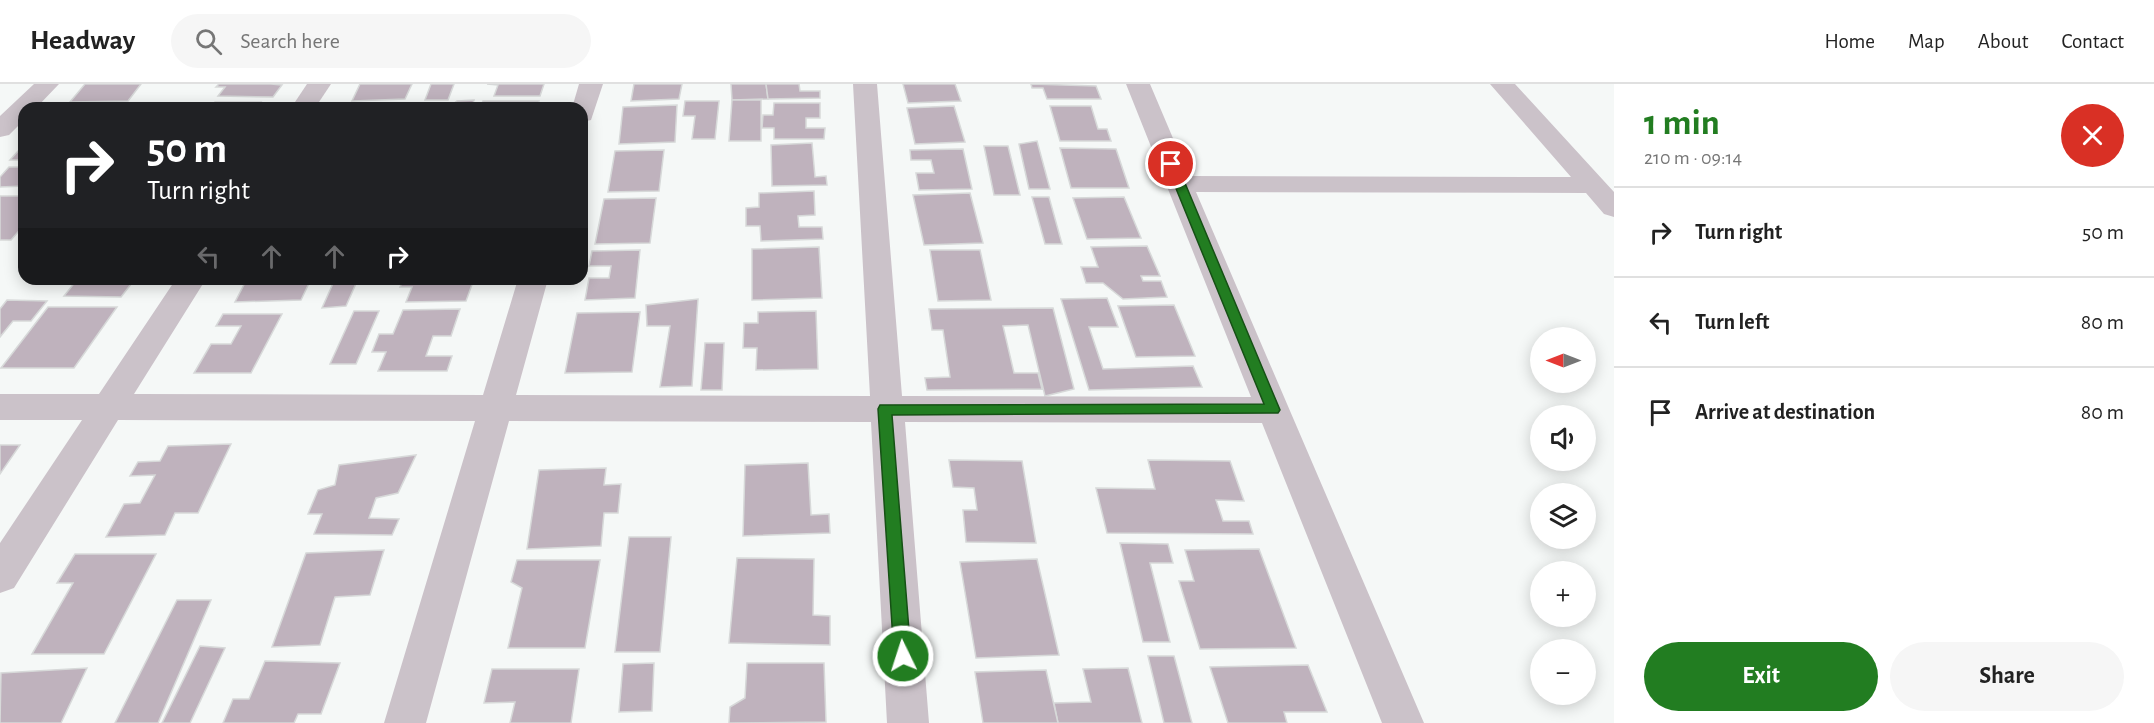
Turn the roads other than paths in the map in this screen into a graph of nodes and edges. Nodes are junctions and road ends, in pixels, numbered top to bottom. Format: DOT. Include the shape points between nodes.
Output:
graph roads {
  1 [pos="47,84"];
  2 [pos="318,84"];
  3 [pos="591,84"];
  4 [pos="865,84"];
  5 [pos="1138,84"];
  6 [pos="1502,84"];
  7 [pos="29,102"];
  8 [pos="307,102"];
  9 [pos="586,102"];
  10 [pos="18,112"];
  11 [pos="0,130"];
  12 [pos="1180,184"];
  13 [pos="1593,184"];
  14 [pos="1614,208"];
  15 [pos="188,285"];
  16 [pos="531,285"];
  17 [pos="0,407"];
  18 [pos="108,407"];
  19 [pos="494,408"];
  20 [pos="885,409"];
  21 [pos="1273,410"];
  22 [pos="0,576"];
  23 [pos="405,723"];
  24 [pos="908,723"];
  25 [pos="1403,723"];
  1 -- 7 [label="street"];
  2 -- 8 [label="street"];
  3 -- 9 [label="street"];
  4 -- 20 [label="street"];
  5 -- 12 [label="street"];
  6 -- 13 [label="street"];
  10 -- 11 [label="street"];
  12 -- 13 [label="street"];
  12 -- 21 [label="street"];
  13 -- 14 [label="street"];
  15 -- 18 [label="street"];
  16 -- 19 [label="street"];
  17 -- 18 [label="street"];
  18 -- 19 [label="street"];
  18 -- 22 [label="street"];
  19 -- 20 [label="street"];
  19 -- 23 [label="street"];
  20 -- 21 [label="street"];
  20 -- 24 [label="street"];
  21 -- 25 [label="street"];
}
